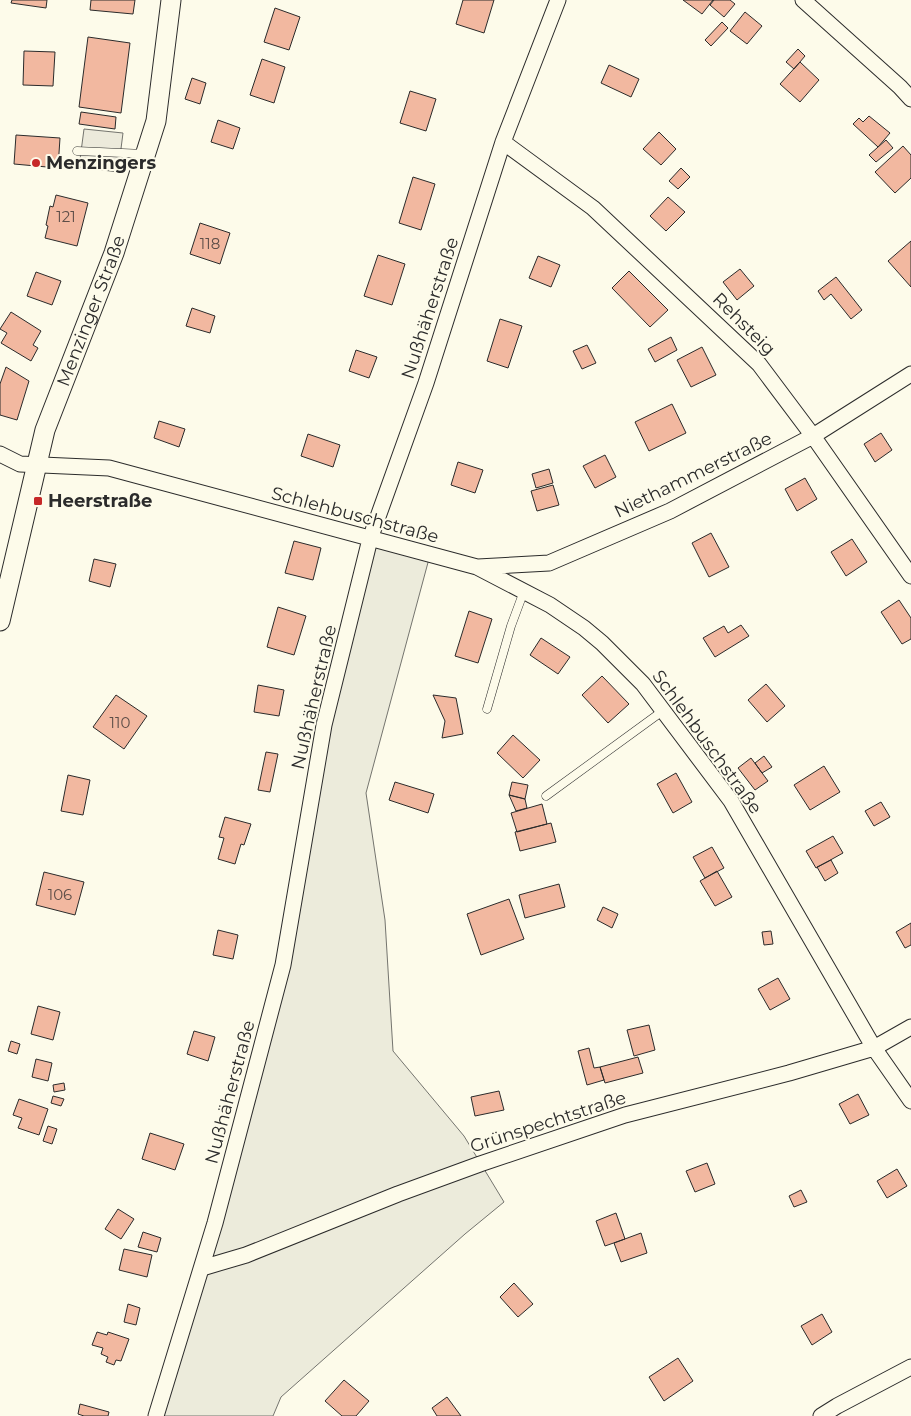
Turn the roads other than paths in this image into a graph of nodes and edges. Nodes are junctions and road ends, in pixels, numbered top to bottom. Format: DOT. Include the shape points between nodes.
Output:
graph roads {
  1 [pos="171,0"];
  2 [pos="558,0"];
  3 [pos="803,0"];
  4 [pos="911,99"];
  5 [pos="503,142"];
  6 [pos="77,151"];
  7 [pos="145,154"];
  8 [pos="911,374"];
  9 [pos="812,436"];
  10 [pos="0,454"];
  11 [pos="36,465"];
  12 [pos="370,539"];
  13 [pos="477,567"];
  14 [pos="911,576"];
  15 [pos="524,591"];
  16 [pos="0,621"];
  17 [pos="487,709"];
  18 [pos="664,710"];
  19 [pos="546,796"];
  20 [pos="911,1027"];
  21 [pos="874,1048"];
  22 [pos="911,1101"];
  23 [pos="202,1268"];
  24 [pos="911,1367"];
  25 [pos="156,1416"];
  26 [pos="821,1416"];
  1 -- 7 [label="street, Menzinger Straße" via="156,121"];
  2 -- 5 [label="street, Nußhäherstraße"];
  3 -- 4 [label="street"];
  5 -- 9 [label="street, Rehsteig" via="593,208 705,311 759,364"];
  5 -- 12 [label="street, Nußhäherstraße" via="426,383"];
  6 -- 7 [label="lane"];
  7 -- 11 [label="street, Menzinger Straße" via="114,253 45,430"];
  8 -- 9 [label="street, Niethammerstraße"];
  9 -- 13 [label="street, Niethammerstraße" via="670,511 549,563"];
  9 -- 14 [label="street, Rehsteig"];
  10 -- 11 [label="street" via="20,464"];
  11 -- 12 [label="street, Schlehbuschstraße" via="109,468"];
  11 -- 16 [label="street, Menzinger Straße"];
  12 -- 13 [label="street, Schlehbuschstraße"];
  12 -- 23 [label="street, Nußhäherstraße" via="324,725 283,965"];
  13 -- 15 [label="street, Schlehbuschstraße"];
  15 -- 17 [label="lane"];
  15 -- 18 [label="street, Schlehbuschstraße" via="550,605 602,643"];
  18 -- 19 [label="lane"];
  18 -- 21 [label="street, Schlehbuschstraße" via="731,801"];
  20 -- 21 [label="street, Grünspechtstraße"];
  21 -- 22 [label="street, Schlehbuschstraße"];
  21 -- 23 [label="street, Grünspechtstraße" via="626,1115 480,1164 246,1255"];
  23 -- 25 [label="street, Nußhäherstraße"];
  24 -- 26 [label="street"];
}
